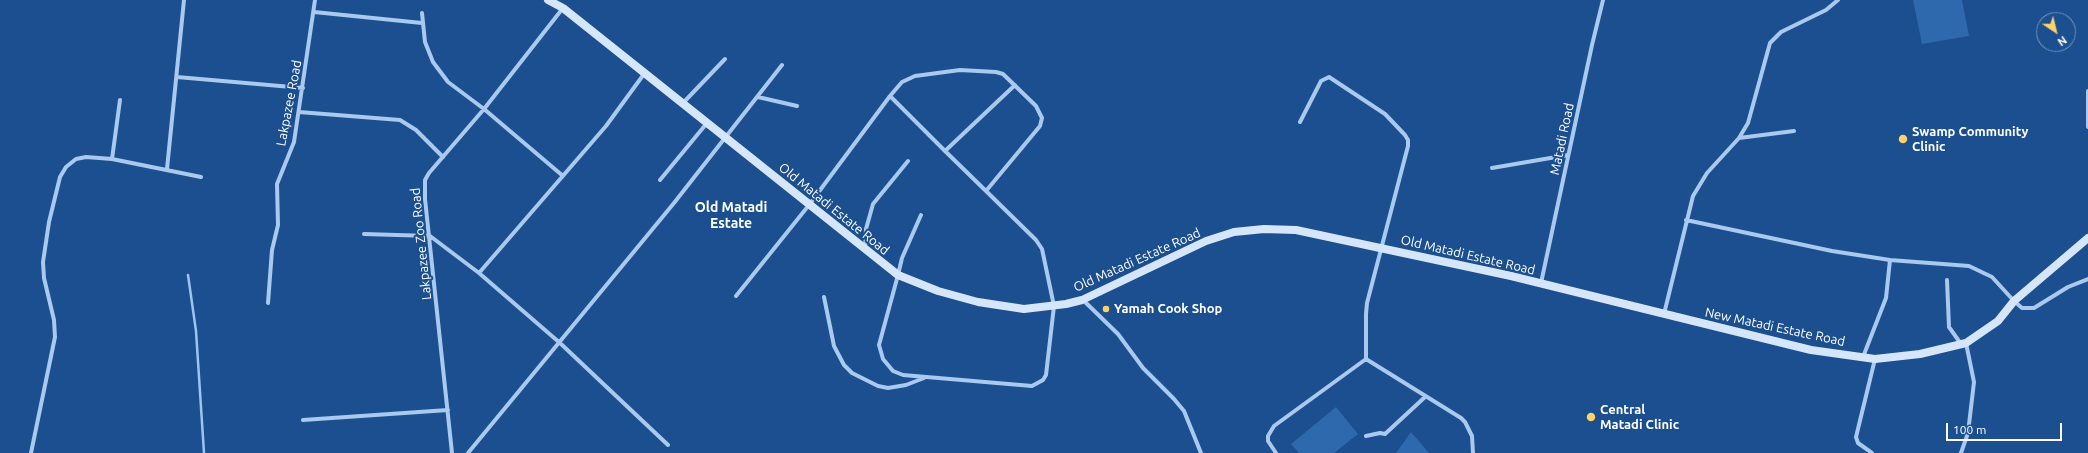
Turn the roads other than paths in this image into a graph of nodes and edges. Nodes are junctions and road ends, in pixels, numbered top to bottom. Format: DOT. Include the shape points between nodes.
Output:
graph roads {
  1 [pos="184,0"];
  2 [pos="315,0"];
  3 [pos="548,0"];
  4 [pos="1604,0"];
  5 [pos="1838,0"];
  6 [pos="562,8"];
  7 [pos="314,12"];
  8 [pos="422,13"];
  9 [pos="422,23"];
  10 [pos="725,59"];
  11 [pos="782,65"];
  12 [pos="644,74"];
  13 [pos="177,77"];
  14 [pos="1015,85"];
  15 [pos="303,88"];
  16 [pos="2088,91"];
  17 [pos="758,96"];
  18 [pos="890,96"];
  19 [pos="120,100"];
  20 [pos="683,104"];
  21 [pos="797,106"];
  22 [pos="484,109"];
  23 [pos="299,112"];
  24 [pos="1300,122"];
  25 [pos="707,123"];
  26 [pos="2088,127"];
  27 [pos="1794,131"];
  28 [pos="727,137"];
  29 [pos="1739,138"];
  30 [pos="945,150"];
  31 [pos="1568,155"];
  32 [pos="443,157"];
  33 [pos="112,159"];
  34 [pos="908,161"];
  35 [pos="1492,168"];
  36 [pos="167,169"];
  37 [pos="563,176"];
  38 [pos="201,177"];
  39 [pos="660,180"];
  40 [pos="986,191"];
  41 [pos="808,205"];
  42 [pos="921,215"];
  43 [pos="1686,220"];
  44 [pos="364,234"];
  45 [pos="430,236"];
  46 [pos="2088,238"];
  47 [pos="1383,248"];
  48 [pos="865,249"];
  49 [pos="1890,260"];
  50 [pos="479,273"];
  51 [pos="898,275"];
  52 [pos="2088,279"];
  53 [pos="1947,280"];
  54 [pos="1541,283"];
  55 [pos="736,296"];
  56 [pos="824,297"];
  57 [pos="1082,300"];
  58 [pos="2014,301"];
  59 [pos="268,303"];
  60 [pos="1054,306"];
  61 [pos="1664,314"];
  62 [pos="560,343"];
  63 [pos="1963,344"];
  64 [pos="1862,358"];
  65 [pos="1366,359"];
  66 [pos="1875,359"];
  67 [pos="926,378"];
  68 [pos="1425,397"];
  69 [pos="448,410"];
  70 [pos="304,420"];
  71 [pos="1366,436"];
  72 [pos="668,445"];
  73 [pos="30,453"];
  74 [pos="452,453"];
  75 [pos="468,453"];
  76 [pos="1201,453"];
  77 [pos="1276,453"];
  78 [pos="1473,453"];
  79 [pos="1872,453"];
  80 [pos="1961,453"];
  1 -- 13 [label="street"];
  2 -- 7 [label="street, Lakpazee Road"];
  3 -- 6 [label="street, Old Matadi Estate Road"];
  4 -- 31 [label="street, Matadi Road"];
  5 -- 29 [label="street" via="1826,10 1781,32 1770,43 1748,123"];
  6 -- 12 [label="street, Old Matadi Estate Road"];
  6 -- 22 [label="street, Lakpazee Zoo Road"];
  7 -- 9 [label="street"];
  7 -- 15 [label="street, Lakpazee Road"];
  8 -- 9 [label="street"];
  9 -- 22 [label="street" via="425,42 439,72 458,91"];
  10 -- 20 [label="street"];
  11 -- 17 [label="street"];
  12 -- 20 [label="street, Old Matadi Estate Road"];
  12 -- 37 [label="street" via="606,126"];
  13 -- 15 [label="street"];
  13 -- 36 [label="street"];
  14 -- 18 [label="street" via="1003,74 960,70 908,78"];
  14 -- 30 [label="street"];
  14 -- 40 [label="street" via="1040,112 1040,126"];
  15 -- 23 [label="street, Lakpazee Road"];
  16 -- 26 [label="street"];
  17 -- 21 [label="street"];
  17 -- 28 [label="street"];
  18 -- 30 [label="street"];
  18 -- 41 [label="street"];
  19 -- 33 [label="street"];
  20 -- 25 [label="street, Old Matadi Estate Road"];
  22 -- 32 [label="street, Lakpazee Zoo Road"];
  22 -- 37 [label="street"];
  23 -- 32 [label="street" via="400,120 413,127"];
  23 -- 59 [label="street, Lakpazee Road" via="294,142 277,184 278,225 272,250"];
  24 -- 47 [label="street" via="1321,80 1329,77 1386,114 1405,135 1408,146"];
  25 -- 28 [label="street, Old Matadi Estate Road"];
  25 -- 39 [label="street"];
  27 -- 29 [label="street"];
  28 -- 41 [label="street, Old Matadi Estate Road"];
  28 -- 62 [label="street"];
  29 -- 43 [label="street" via="1707,173 1693,196"];
  30 -- 40 [label="street"];
  31 -- 35 [label="street"];
  31 -- 54 [label="street, Matadi Road"];
  32 -- 45 [label="street, Lakpazee Zoo Road" via="425,180"];
  33 -- 36 [label="street"];
  33 -- 73 [label="street" via="76,159 66,167 60,177 43,262 55,338"];
  34 -- 48 [label="street" via="873,204 866,229"];
  36 -- 38 [label="street"];
  37 -- 50 [label="street"];
  40 -- 60 [label="street" via="1036,240 1042,250"];
  41 -- 48 [label="street, Old Matadi Estate Road"];
  41 -- 55 [label="street"];
  42 -- 51 [label="street" via="902,258"];
  43 -- 49 [label="street" via="1832,251"];
  43 -- 61 [label="street"];
  44 -- 45 [label="street"];
  45 -- 50 [label="street"];
  45 -- 69 [label="street, Lakpazee Zoo Road"];
  46 -- 58 [label="street, New Matadi Estate Road"];
  47 -- 54 [label="street, Old Matadi Estate Road"];
  47 -- 57 [label="street, Old Matadi Estate Road" via="1296,230 1264,229 1234,232 1206,241"];
  47 -- 65 [label="street" via="1366,314"];
  48 -- 51 [label="street, Old Matadi Estate Road"];
  49 -- 58 [label="street" via="1969,266 1992,277"];
  49 -- 64 [label="street" via="1886,298"];
  50 -- 62 [label="street"];
  51 -- 60 [label="street, Old Matadi Estate Road" via="938,291 978,302 1024,309"];
  51 -- 67 [label="street" via="879,345 883,359 893,371"];
  52 -- 58 [label="street" via="2068,287 2034,308 2022,308"];
  53 -- 63 [label="street" via="1949,327"];
  54 -- 61 [label="street, New Matadi Estate Road"];
  56 -- 67 [label="street" via="834,346 852,374 888,388 906,386"];
  57 -- 60 [label="street, Old Matadi Estate Road"];
  57 -- 76 [label="street" via="1118,334 1143,368 1174,399 1184,412"];
  58 -- 63 [label="street, New Matadi Estate Road" via="1998,321"];
  60 -- 67 [label="street" via="1048,369 1038,384 1032,386"];
  61 -- 64 [label="street, New Matadi Estate Road" via="1811,350"];
  62 -- 72 [label="street"];
  62 -- 75 [label="street"];
  63 -- 66 [label="street, New Matadi Estate Road" via="1920,354"];
  63 -- 80 [label="street" via="1974,382 1968,434"];
  64 -- 66 [label="street, New Matadi Estate Road"];
  65 -- 68 [label="street"];
  65 -- 77 [label="street" via="1274,426 1268,440"];
  66 -- 79 [label="street" via="1856,437 1858,443"];
  68 -- 71 [label="street" via="1385,434"];
  68 -- 78 [label="street" via="1465,422 1472,436"];
  69 -- 70 [label="street"];
  69 -- 74 [label="street, Lakpazee Zoo Road"];
}
